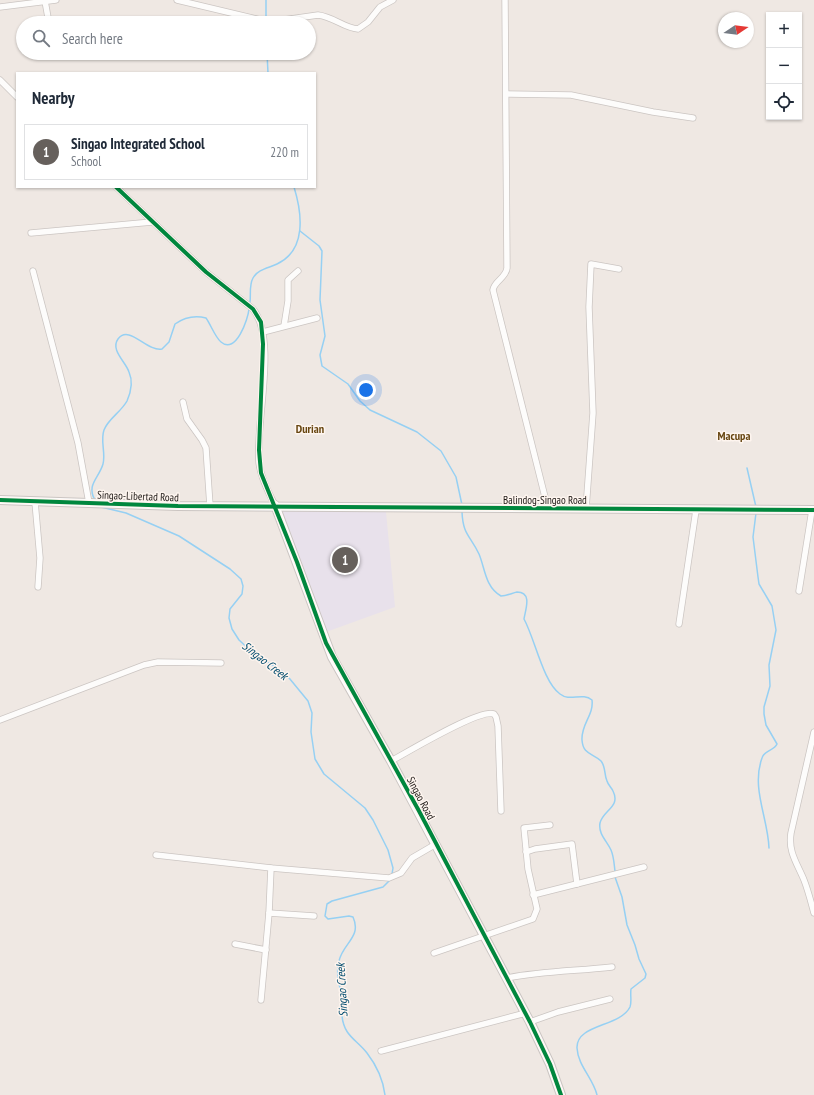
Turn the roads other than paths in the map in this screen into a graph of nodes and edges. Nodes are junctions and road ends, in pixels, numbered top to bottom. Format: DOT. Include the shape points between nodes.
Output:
graph roads {
  1 [pos="56,0"];
  2 [pos="177,0"];
  3 [pos="393,0"];
  4 [pos="505,0"];
  5 [pos="45,1"];
  6 [pos="0,7"];
  7 [pos="48,16"];
  8 [pos="244,16"];
  9 [pos="311,16"];
  10 [pos="0,80"];
  11 [pos="507,94"];
  12 [pos="16,96"];
  13 [pos="693,118"];
  14 [pos="117,188"];
  15 [pos="152,222"];
  16 [pos="31,234"];
  17 [pos="619,269"];
  18 [pos="33,271"];
  19 [pos="298,272"];
  20 [pos="317,318"];
  21 [pos="284,326"];
  22 [pos="263,332"];
  23 [pos="183,402"];
  24 [pos="0,500"];
  25 [pos="35,502"];
  26 [pos="89,504"];
  27 [pos="210,506"];
  28 [pos="275,506"];
  29 [pos="548,508"];
  30 [pos="586,509"];
  31 [pos="696,510"];
  32 [pos="813,510"];
  33 [pos="38,587"];
  34 [pos="799,591"];
  35 [pos="679,624"];
  36 [pos="221,663"];
  37 [pos="0,720"];
  38 [pos="814,732"];
  39 [pos="392,761"];
  40 [pos="501,811"];
  41 [pos="550,825"];
  42 [pos="436,844"];
  43 [pos="526,852"];
  44 [pos="156,855"];
  45 [pos="644,867"];
  46 [pos="271,868"];
  47 [pos="577,884"];
  48 [pos="533,895"];
  49 [pos="270,913"];
  50 [pos="814,913"];
  51 [pos="314,916"];
  52 [pos="484,935"];
  53 [pos="235,944"];
  54 [pos="266,950"];
  55 [pos="434,953"];
  56 [pos="612,967"];
  57 [pos="507,978"];
  58 [pos="610,999"];
  59 [pos="261,1000"];
  60 [pos="526,1013"];
  61 [pos="530,1022"];
  62 [pos="382,1051"];
  63 [pos="561,1095"];
  1 -- 5 [label="street"];
  2 -- 8 [label="street"];
  3 -- 9 [label="street" via="380,7 368,22 358,29 347,27 327,16"];
  4 -- 11 [label="street"];
  5 -- 6 [label="street"];
  5 -- 7 [label="street"];
  10 -- 12 [label="street"];
  11 -- 13 [label="street" via="571,94"];
  11 -- 29 [label="street" via="507,268 505,275 494,285 493,290"];
  14 -- 15 [label="street"];
  15 -- 16 [label="street"];
  15 -- 22 [label="street" via="206,272 253,309 261,322"];
  17 -- 30 [label="street" via="591,264 589,307 593,413"];
  18 -- 26 [label="street" via="78,442"];
  19 -- 21 [label="street" via="288,280"];
  20 -- 21 [label="street"];
  21 -- 22 [label="street"];
  22 -- 28 [label="street" via="259,462 264,484"];
  23 -- 27 [label="street" via="186,419 206,448"];
  24 -- 25 [label="street, Singao-Libertad Road"];
  25 -- 26 [label="street, Singao-Libertad Road"];
  25 -- 33 [label="street" via="40,558"];
  26 -- 27 [label="street, Singao-Libertad Road"];
  27 -- 28 [label="street, Singao-Libertad Road"];
  28 -- 29 [label="street, Balindog-Singao Road"];
  28 -- 39 [label="street, Singao Road" via="332,657"];
  29 -- 30 [label="street, Balindog-Singao Road"];
  30 -- 31 [label="street, Balindog-Singao Road"];
  31 -- 32 [label="street, Balindog-Singao Road"];
  31 -- 35 [label="street"];
  32 -- 34 [label="street"];
  36 -- 37 [label="street" via="158,662 144,665"];
  38 -- 50 [label="street" via="790,841 791,852 807,887"];
  39 -- 40 [label="street" via="466,721 486,713 494,714 498,726"];
  39 -- 42 [label="street, Singao Road"];
  41 -- 43 [label="street" via="524,828"];
  42 -- 46 [label="street" via="412,858 401,873 388,878"];
  42 -- 52 [label="street, Singao Road"];
  43 -- 47 [label="street" via="572,844"];
  43 -- 48 [label="street"];
  44 -- 46 [label="street"];
  45 -- 47 [label="street"];
  46 -- 49 [label="street"];
  47 -- 48 [label="street"];
  48 -- 52 [label="street" via="537,909 533,919"];
  49 -- 51 [label="street"];
  49 -- 54 [label="street"];
  52 -- 55 [label="street"];
  52 -- 57 [label="street, Singao Road"];
  53 -- 54 [label="street"];
  54 -- 59 [label="street"];
  56 -- 57 [label="street" via="543,972"];
  57 -- 60 [label="street, Singao Road"];
  58 -- 61 [label="street"];
  60 -- 61 [label="street, Singao Road"];
  60 -- 62 [label="street"];
  61 -- 63 [label="street, Singao Road"];
}
